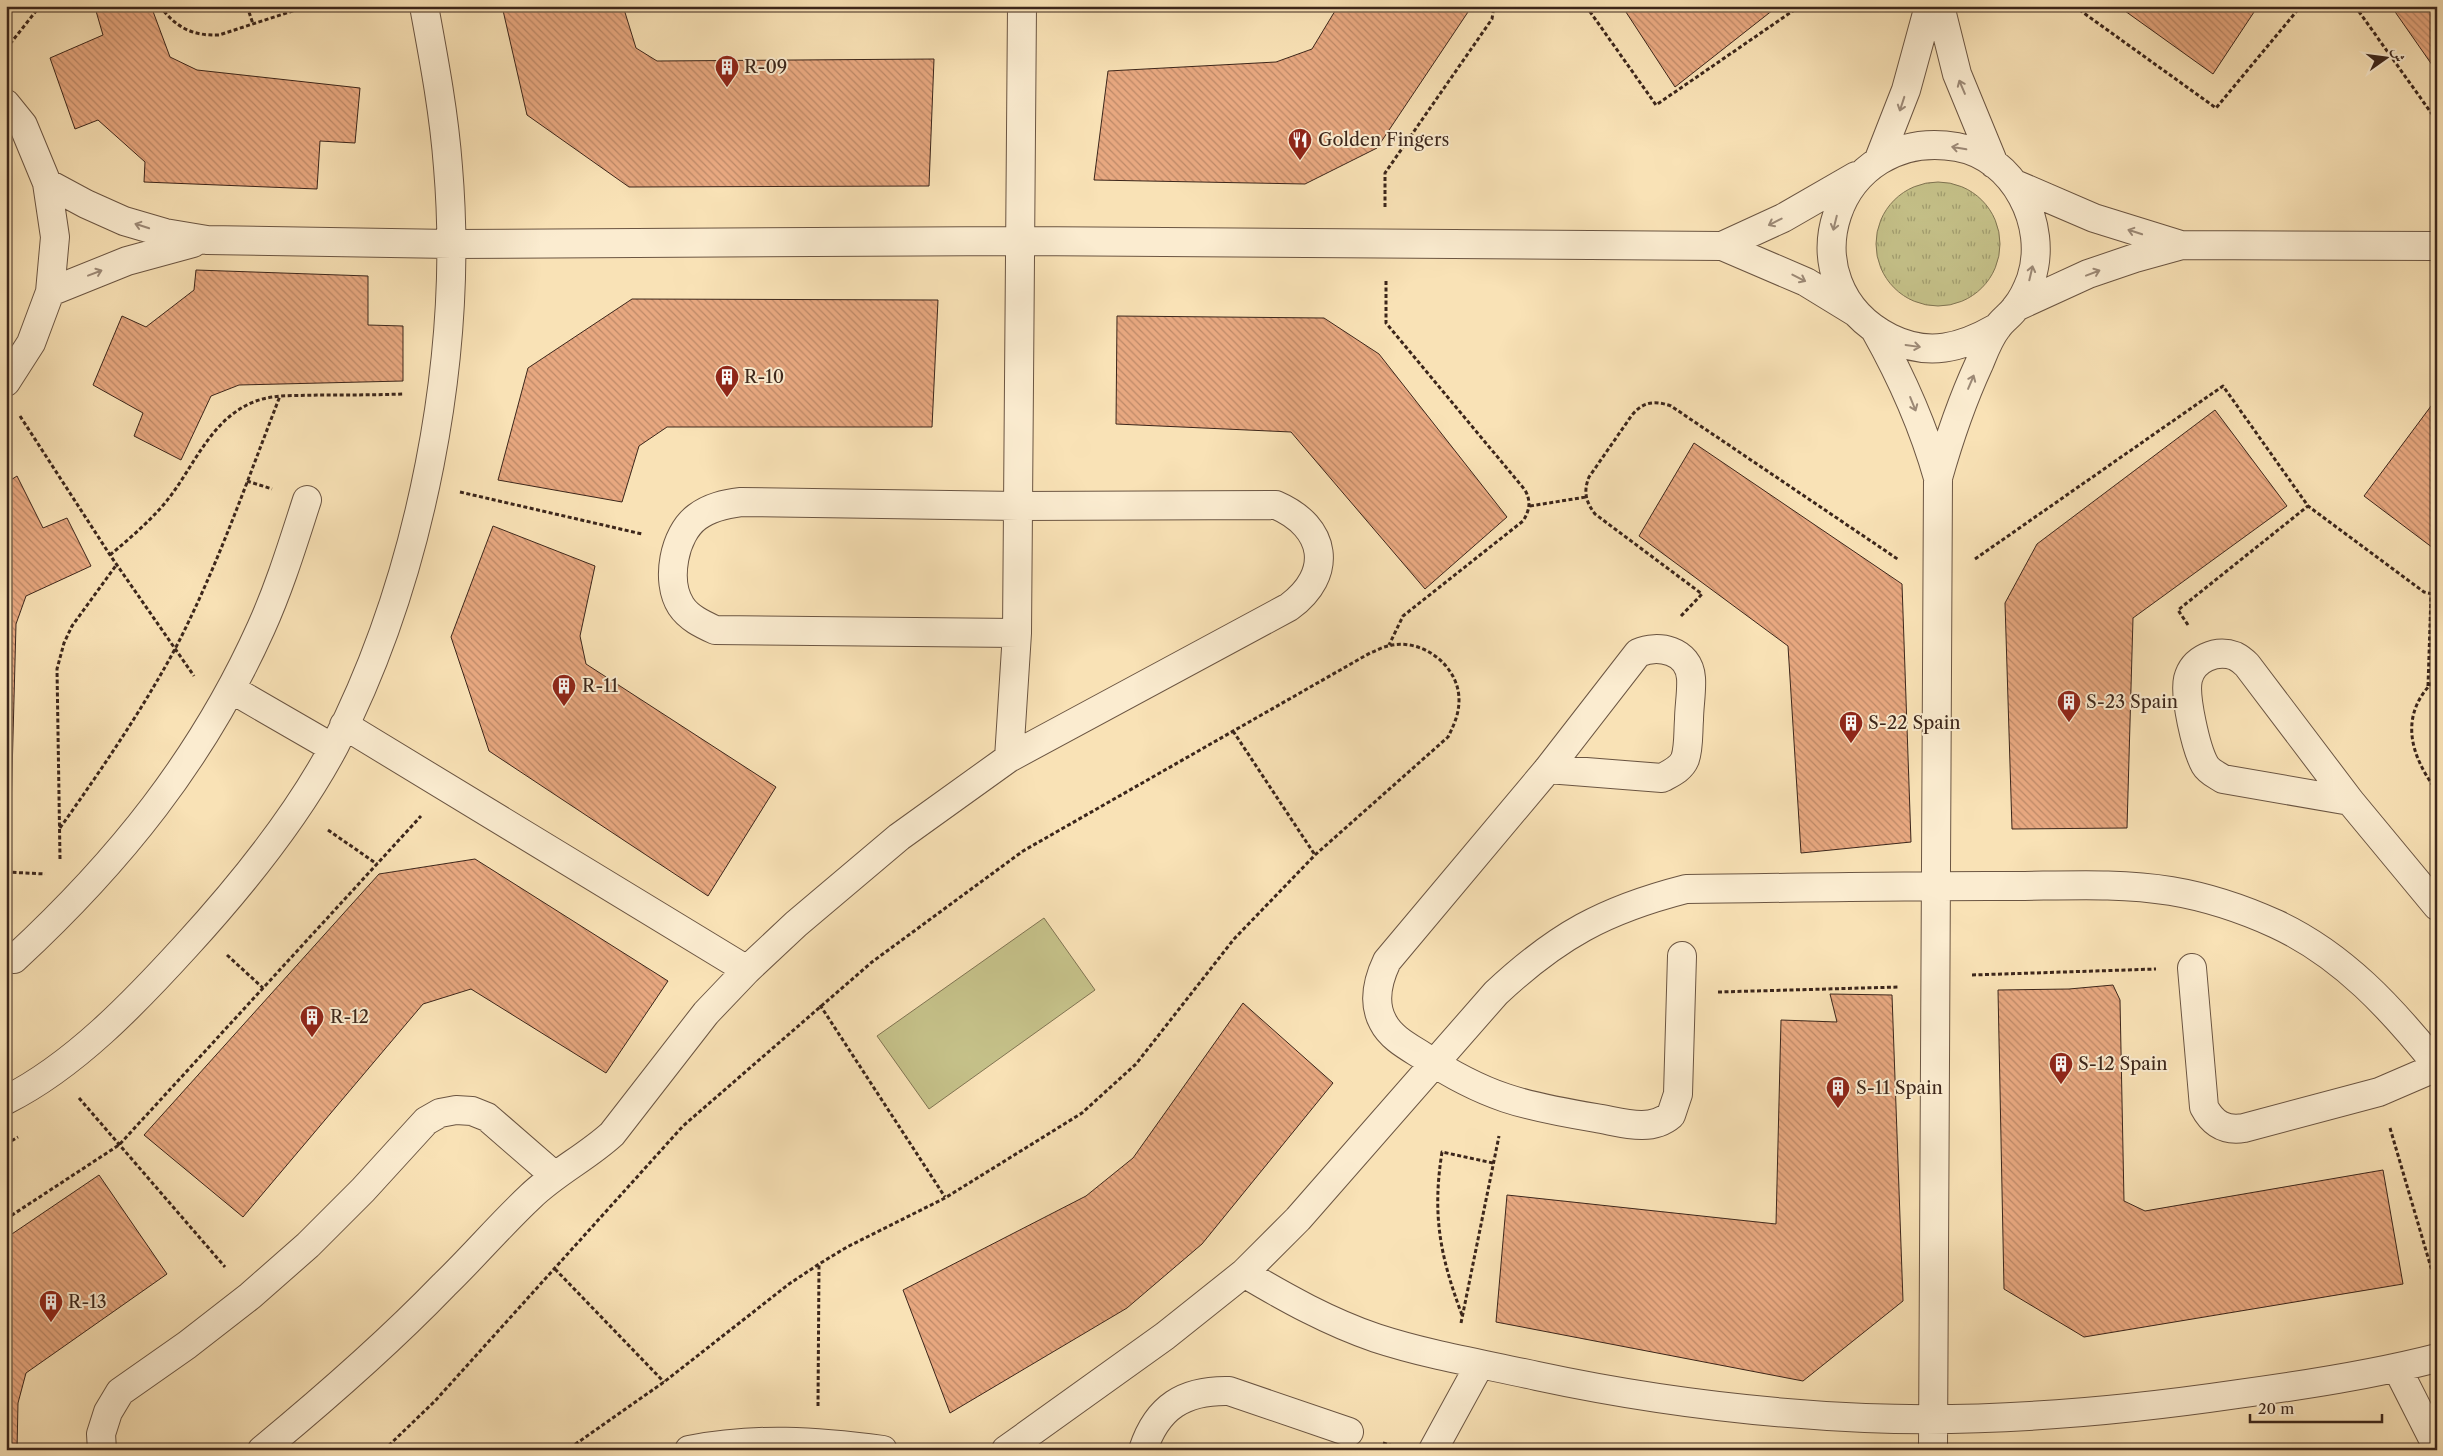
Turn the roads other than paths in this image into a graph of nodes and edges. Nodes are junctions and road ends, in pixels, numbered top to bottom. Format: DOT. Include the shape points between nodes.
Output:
graph roads {
  1 [pos="424,6"];
  2 [pos="1022,6"];
  3 [pos="1929,6"];
  4 [pos="1940,6"];
  5 [pos="6,104"];
  6 [pos="1994,164"];
  7 [pos="1871,165"];
  8 [pos="47,183"];
  9 [pos="2015,184"];
  10 [pos="206,240"];
  11 [pos="1020,241"];
  12 [pos="451,244"];
  13 [pos="2182,245"];
  14 [pos="1722,246"];
  15 [pos="2437,246"];
  16 [pos="50,292"];
  17 [pos="2016,307"];
  18 [pos="1865,321"];
  19 [pos="1996,328"];
  20 [pos="6,382"];
  21 [pos="1938,478"];
  22 [pos="307,500"];
  23 [pos="1018,506"];
  24 [pos="1018,633"];
  25 [pos="225,700"];
  26 [pos="339,736"];
  27 [pos="1009,758"];
  28 [pos="1548,769"];
  29 [pos="2350,801"];
  30 [pos="1935,886"];
  31 [pos="2437,906"];
  32 [pos="1682,956"];
  33 [pos="14,959"];
  34 [pos="2192,968"];
  35 [pos="747,970"];
  36 [pos="1435,1064"];
  37 [pos="2437,1066"];
  38 [pos="6,1100"];
  39 [pos="555,1176"];
  40 [pos="1244,1273"];
  41 [pos="2437,1358"];
  42 [pos="1480,1364"];
  43 [pos="2397,1368"];
  44 [pos="1933,1419"];
  45 [pos="1350,1432"];
  46 [pos="2437,1446"];
  47 [pos="102,1450"];
  48 [pos="262,1450"];
  49 [pos="689,1450"];
  50 [pos="882,1450"];
  51 [pos="1006,1450"];
  52 [pos="1143,1450"];
  53 [pos="1433,1450"];
  54 [pos="1933,1450"];
  1 -- 12 [label="street" via="439,82 448,169"];
  2 -- 11 [label="street"];
  3 -- 7 [label="street, one-way" via="1903,99"];
  6 -- 4 [label="street, one-way" via="1957,74"];
  5 -- 8 [label="street" via="23,125"];
  6 -- 7 [label="street, one-way" via="1967,149 1938,144 1907,147"];
  6 -- 9 [label="street"];
  7 -- 14 [label="street, one-way" via="1811,203"];
  7 -- 18 [label="street, one-way" via="1844,196 1834,225 1832,256 1839,286"];
  10 -- 8 [label="street, one-way" via="124,221"];
  8 -- 16 [label="street" via="55,237"];
  13 -- 9 [label="street, one-way" via="2094,218"];
  17 -- 9 [label="street, one-way" via="2031,278 2036,246 2031,213"];
  10 -- 12 [label="street"];
  16 -- 10 [label="street, one-way" via="128,260"];
  11 -- 12 [label="street"];
  11 -- 14 [label="street"];
  11 -- 23 [label="street"];
  12 -- 26 [label="street" via="440,394 426,484 402,575 377,647"];
  13 -- 15 [label="street"];
  17 -- 13 [label="street, one-way" via="2088,274"];
  14 -- 18 [label="street, one-way" via="1789,273"];
  16 -- 20 [label="street" via="31,343"];
  17 -- 19 [label="street"];
  18 -- 19 [label="street, one-way" via="1905,345 1939,349 1972,342"];
  18 -- 21 [label="street, one-way" via="1912,400"];
  21 -- 19 [label="street, one-way" via="1963,401"];
  21 -- 30 [label="street"];
  22 -- 25 [label="street" via="269,609"];
  23 -- 24 [label="street"];
  23 -- 24 [label="street" via="725,504 696,517 686,529 673,564 674,585 681,605 695,621 715,630"];
  23 -- 27 [label="street" via="1276,505 1293,512 1308,525 1316,542 1319,561 1314,580 1304,596 1289,608"];
  24 -- 27 [label="street"];
  25 -- 26 [label="street"];
  25 -- 33 [label="street" via="185,767 147,819 62,915"];
  26 -- 35 [label="street" via="447,788"];
  26 -- 38 [label="street" via="295,808 254,866 160,974 55,1071"];
  27 -- 35 [label="street" via="907,831 847,879"];
  28 -- 28 [label="street" via="1638,653 1650,648 1664,648 1686,664 1691,676 1687,743 1685,758 1676,771 1662,778"];
  28 -- 36 [label="street" via="1387,961 1378,980 1377,1002 1383,1022 1396,1039"];
  29 -- 29 [label="street" via="2247,665 2235,656 2221,654 2207,657 2195,665 2188,678 2187,693 2206,767 2223,779"];
  29 -- 31 [label="street"];
  30 -- 36 [label="street" via="1686,889 1615,910 1551,946 1523,968"];
  30 -- 37 [label="street" via="2114,887 2171,891 2225,904 2277,924 2326,952 2370,988 2408,1028"];
  30 -- 44 [label="street"];
  32 -- 36 [label="street" via="1678,1094 1672,1115 1663,1122 1643,1125 1545,1110 1506,1100 1458,1079"];
  34 -- 37 [label="street" via="2204,1107 2216,1123 2234,1130 2244,1128 2379,1092"];
  35 -- 39 [label="street" via="706,1013 612,1134 595,1150"];
  36 -- 40 [label="street" via="1298,1220"];
  39 -- 47 [label="street" via="487,1117 472,1111 456,1110 440,1113 426,1121 308,1245 250,1296 120,1392 108,1412 101,1434"];
  39 -- 48 [label="street" via="520,1206 377,1350"];
  40 -- 42 [label="street" via="1293,1302 1374,1337"];
  40 -- 51 [label="street" via="1165,1336"];
  41 -- 43 [label="street"];
  42 -- 44 [label="street" via="1597,1387 1751,1409 1865,1418"];
  42 -- 53 [label="street"];
  43 -- 44 [label="street" via="2129,1408"];
  43 -- 46 [label="street"];
  44 -- 54 [label="street"];
  45 -- 52 [label="street" via="1229,1390 1208,1390 1189,1395 1172,1405 1157,1419"];
  49 -- 50 [label="street" via="763,1440 818,1441"];
}
